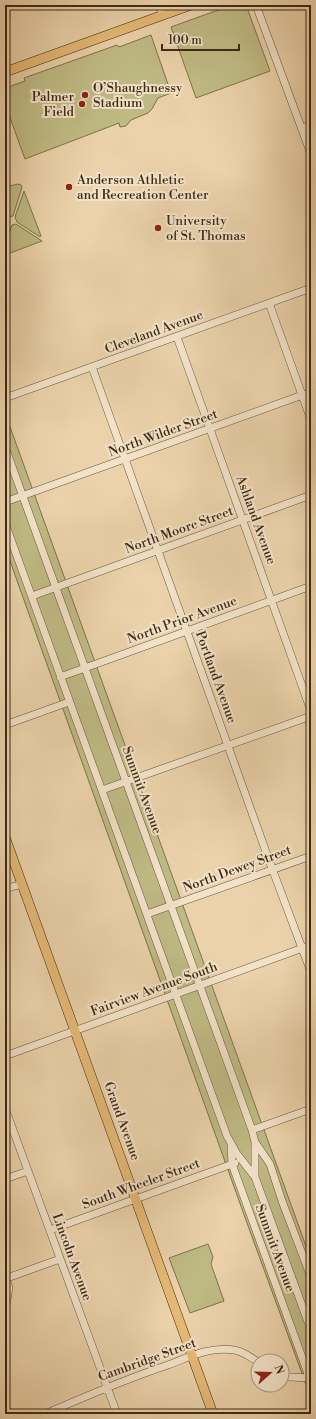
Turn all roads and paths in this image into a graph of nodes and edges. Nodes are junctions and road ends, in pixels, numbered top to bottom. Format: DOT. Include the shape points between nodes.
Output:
graph roads {
  1 [pos="159,5"];
  2 [pos="192,5"];
  3 [pos="256,5"];
  4 [pos="163,15"];
  5 [pos="5,72"];
  6 [pos="311,125"];
  7 [pos="302,128"];
  8 [pos="311,154"];
  9 [pos="311,288"];
  10 [pos="269,303"];
  11 [pos="177,337"];
  12 [pos="92,367"];
  13 [pos="311,392"];
  14 [pos="302,395"];
  15 [pos="5,398"];
  16 [pos="311,420"];
  17 [pos="210,429"];
  18 [pos="5,447"];
  19 [pos="125,459"];
  20 [pos="22,495"];
  21 [pos="311,495"];
  22 [pos="5,502"];
  23 [pos="243,520"];
  24 [pos="5,522"];
  25 [pos="158,551"];
  26 [pos="311,586"];
  27 [pos="56,587"];
  28 [pos="32,596"];
  29 [pos="272,600"];
  30 [pos="187,631"];
  31 [pos="85,667"];
  32 [pos="60,676"];
  33 [pos="69,702"];
  34 [pos="311,711"];
  35 [pos="311,716"];
  36 [pos="5,725"];
  37 [pos="228,745"];
  38 [pos="126,782"];
  39 [pos="102,790"];
  40 [pos="5,837"];
  41 [pos="311,856"];
  42 [pos="273,870"];
  43 [pos="22,884"];
  44 [pos="5,889"];
  45 [pos="171,906"];
  46 [pos="147,914"];
  47 [pos="311,945"];
  48 [pos="302,948"];
  49 [pos="311,972"];
  50 [pos="201,985"];
  51 [pos="175,994"];
  52 [pos="75,1030"];
  53 [pos="5,1056"];
  54 [pos="5,1108"];
  55 [pos="311,1109"];
  56 [pos="252,1130"];
  57 [pos="255,1142"];
  58 [pos="231,1144"];
  59 [pos="241,1160"];
  60 [pos="232,1164"];
  61 [pos="28,1171"];
  62 [pos="255,1177"];
  63 [pos="5,1179"];
  64 [pos="136,1199"];
  65 [pos="50,1230"];
  66 [pos="60,1259"];
  67 [pos="310,1272"];
  68 [pos="6,1276"];
  69 [pos="5,1311"];
  70 [pos="311,1330"];
  71 [pos="193,1356"];
  72 [pos="250,1357"];
  73 [pos="290,1377"];
  74 [pos="311,1379"];
  75 [pos="107,1387"];
  76 [pos="45,1414"];
  77 [pos="117,1414"];
  78 [pos="213,1414"];
  1 -- 4 [label="street"];
  2 -- 4 [label="main road"];
  3 -- 7 [label="street"];
  4 -- 5 [label="main road"];
  6 -- 7 [label="street"];
  7 -- 8 [label="street"];
  9 -- 10 [label="street, Cleveland Avenue"];
  10 -- 11 [label="street, Cleveland Avenue"];
  10 -- 14 [label="street"];
  11 -- 12 [label="street, Cleveland Avenue"];
  11 -- 17 [label="street, Ashland Avenue"];
  12 -- 15 [label="street, Cleveland Avenue"];
  12 -- 19 [label="street, Portland Avenue"];
  13 -- 14 [label="street, North Wilder Street"];
  14 -- 16 [label="street"];
  14 -- 17 [label="street, North Wilder Street"];
  17 -- 19 [label="street, North Wilder Street"];
  17 -- 23 [label="street, Ashland Avenue"];
  18 -- 20 [label="street, Summit Avenue"];
  19 -- 20 [label="street, North Wilder Street"];
  19 -- 25 [label="street, Portland Avenue"];
  20 -- 22 [label="street, North Wilder Street"];
  20 -- 27 [label="street, Summit Avenue"];
  21 -- 23 [label="street, North Moore Street"];
  23 -- 25 [label="street, North Moore Street"];
  23 -- 29 [label="street, Ashland Avenue"];
  24 -- 28 [label="street, Summit Avenue"];
  25 -- 27 [label="street, North Moore Street"];
  25 -- 30 [label="street, Portland Avenue"];
  26 -- 29 [label="street, North Prior Avenue"];
  27 -- 28 [label="street, North Moore Street"];
  27 -- 31 [label="street, Summit Avenue"];
  28 -- 32 [label="street, Summit Avenue"];
  29 -- 30 [label="street, North Prior Avenue"];
  29 -- 34 [label="street, Ashland Avenue"];
  30 -- 31 [label="street, North Prior Avenue"];
  30 -- 37 [label="street, Portland Avenue"];
  31 -- 32 [label="street, North Prior Avenue"];
  31 -- 38 [label="street, Summit Avenue"];
  32 -- 33 [label="street, Summit Avenue"];
  33 -- 36 [label="street"];
  33 -- 39 [label="street, Summit Avenue"];
  35 -- 37 [label="street"];
  37 -- 38 [label="street"];
  37 -- 42 [label="street, Portland Avenue"];
  38 -- 39 [label="street"];
  38 -- 45 [label="street, Summit Avenue"];
  39 -- 46 [label="street, Summit Avenue"];
  40 -- 43 [label="main road, Grand Avenue"];
  41 -- 42 [label="street, North Dewey Street"];
  42 -- 45 [label="street, North Dewey Street"];
  42 -- 48 [label="street, Portland Avenue"];
  43 -- 44 [label="street"];
  43 -- 52 [label="main road, Grand Avenue"];
  45 -- 46 [label="street, North Dewey Street"];
  45 -- 50 [label="street, Summit Avenue"];
  46 -- 51 [label="street, Summit Avenue"];
  47 -- 48 [label="street, Fairview Avenue South"];
  48 -- 49 [label="street, Portland Avenue"];
  48 -- 50 [label="street, Fairview Avenue South"];
  50 -- 51 [label="street, Fairview Avenue South"];
  50 -- 56 [label="street, Summit Avenue"];
  51 -- 52 [label="street, Fairview Avenue South"];
  51 -- 58 [label="street, Summit Avenue"];
  52 -- 53 [label="street, Fairview Avenue South"];
  52 -- 64 [label="main road, Grand Avenue"];
  54 -- 61 [label="street, Lincoln Avenue"];
  55 -- 56 [label="street"];
  56 -- 57 [label="street, Summit Avenue"];
  57 -- 62 [label="street, Summit Avenue"];
  57 -- 67 [label="street, Summit Avenue" via="270,1164"];
  58 -- 59 [label="street, Summit Avenue"];
  58 -- 60 [label="street, Summit Avenue"];
  59 -- 60 [label="street, South Wheeler Street"];
  59 -- 62 [label="street, Summit Avenue"];
  60 -- 64 [label="street, South Wheeler Street"];
  60 -- 74 [label="street, Summit Avenue"];
  61 -- 63 [label="street"];
  61 -- 65 [label="street, Lincoln Avenue"];
  62 -- 70 [label="street, Summit Avenue"];
  64 -- 65 [label="street, South Wheeler Street"];
  64 -- 71 [label="main road, Grand Avenue"];
  65 -- 66 [label="street, Lincoln Avenue"];
  66 -- 68 [label="street"];
  66 -- 75 [label="street, Lincoln Avenue"];
  68 -- 69 [label="street" via="9,1295"];
  71 -- 72 [label="street, Cambridge Street" via="213,1350 233,1350"];
  71 -- 75 [label="street, Cambridge Street"];
  71 -- 78 [label="main road, Grand Avenue"];
  73 -- 74 [label="street"];
  75 -- 76 [label="street, Cambridge Street"];
  75 -- 77 [label="street, Lincoln Avenue"];
}
